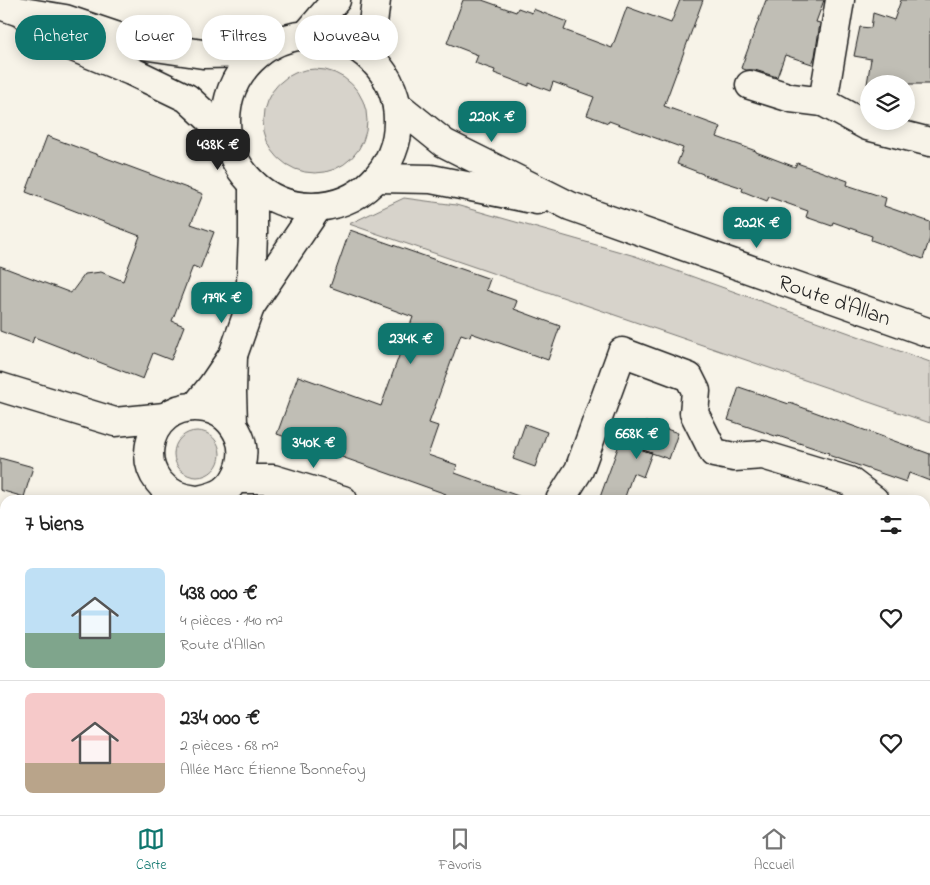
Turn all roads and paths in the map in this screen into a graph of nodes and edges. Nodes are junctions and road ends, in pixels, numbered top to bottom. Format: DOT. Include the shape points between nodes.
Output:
graph roads {
  1 [pos="336,0"];
  2 [pos="376,0"];
  3 [pos="840,0"];
  4 [pos="9,8"];
  5 [pos="323,15"];
  6 [pos="374,15"];
  7 [pos="202,54"];
  8 [pos="252,60"];
  9 [pos="373,60"];
  10 [pos="750,84"];
  11 [pos="823,102"];
  12 [pos="397,105"];
  13 [pos="227,135"];
  14 [pos="930,142"];
  15 [pos="377,178"];
  16 [pos="253,184"];
  17 [pos="570,206"];
  18 [pos="318,207"];
  19 [pos="250,307"];
  20 [pos="930,333"];
  21 [pos="233,355"];
  22 [pos="1,392"];
  23 [pos="196,406"];
  24 [pos="166,418"];
  25 [pos="115,422"];
  26 [pos="233,424"];
  27 [pos="243,451"];
  28 [pos="148,452"];
  29 [pos="235,479"];
  30 [pos="272,479"];
  31 [pos="162,494"];
  32 [pos="216,495"];
  33 [pos="326,495"];
  34 [pos="563,495"];
  35 [pos="867,495"];
  1 -- 5 [label="street"];
  2 -- 6 [label="street"];
  3 -- 11 [label="street"];
  4 -- 7 [label="street" via="65,19 142,45"];
  4 -- 13 [label="street" via="56,40 187,98"];
  8 -- 13 [label="street" via="229,98"];
  9 -- 12 [label="street" via="388,78"];
  10 -- 11 [label="street" via="791,98"];
  11 -- 14 [label="street" via="867,126"];
  12 -- 15 [label="street" via="399,121 393,151"];
  12 -- 17 [label="street, Route d'Allan" via="444,143"];
  13 -- 16 [label="street" via="241,170"];
  15 -- 17 [label="street, Route d'Allan" via="431,179"];
  15 -- 18 [label="street" via="350,198"];
  16 -- 18 [label="street" via="283,202"];
  16 -- 19 [label="street"];
  17 -- 20 [label="street, Route d'Allan"];
  18 -- 19 [label="street"];
  19 -- 21 [label="street"];
  21 -- 23 [label="street"];
  21 -- 26 [label="street"];
  22 -- 25 [label="street"];
  23 -- 24 [label="street" via="185,407"];
  23 -- 26 [label="street" via="223,414"];
  24 -- 25 [label="street"];
  24 -- 28 [label="street" via="152,436"];
  25 -- 28 [label="street"];
  26 -- 27 [label="street"];
  27 -- 29 [label="street"];
  27 -- 30 [label="street"];
  28 -- 31 [label="street"];
  29 -- 30 [label="street"];
  29 -- 32 [label="street"];
  30 -- 33 [label="street"];
  34 -- 35 [label="street" via="579,470 622,352 689,377 696,391 694,413 714,453 734,457 763,455 849,481"];
}
